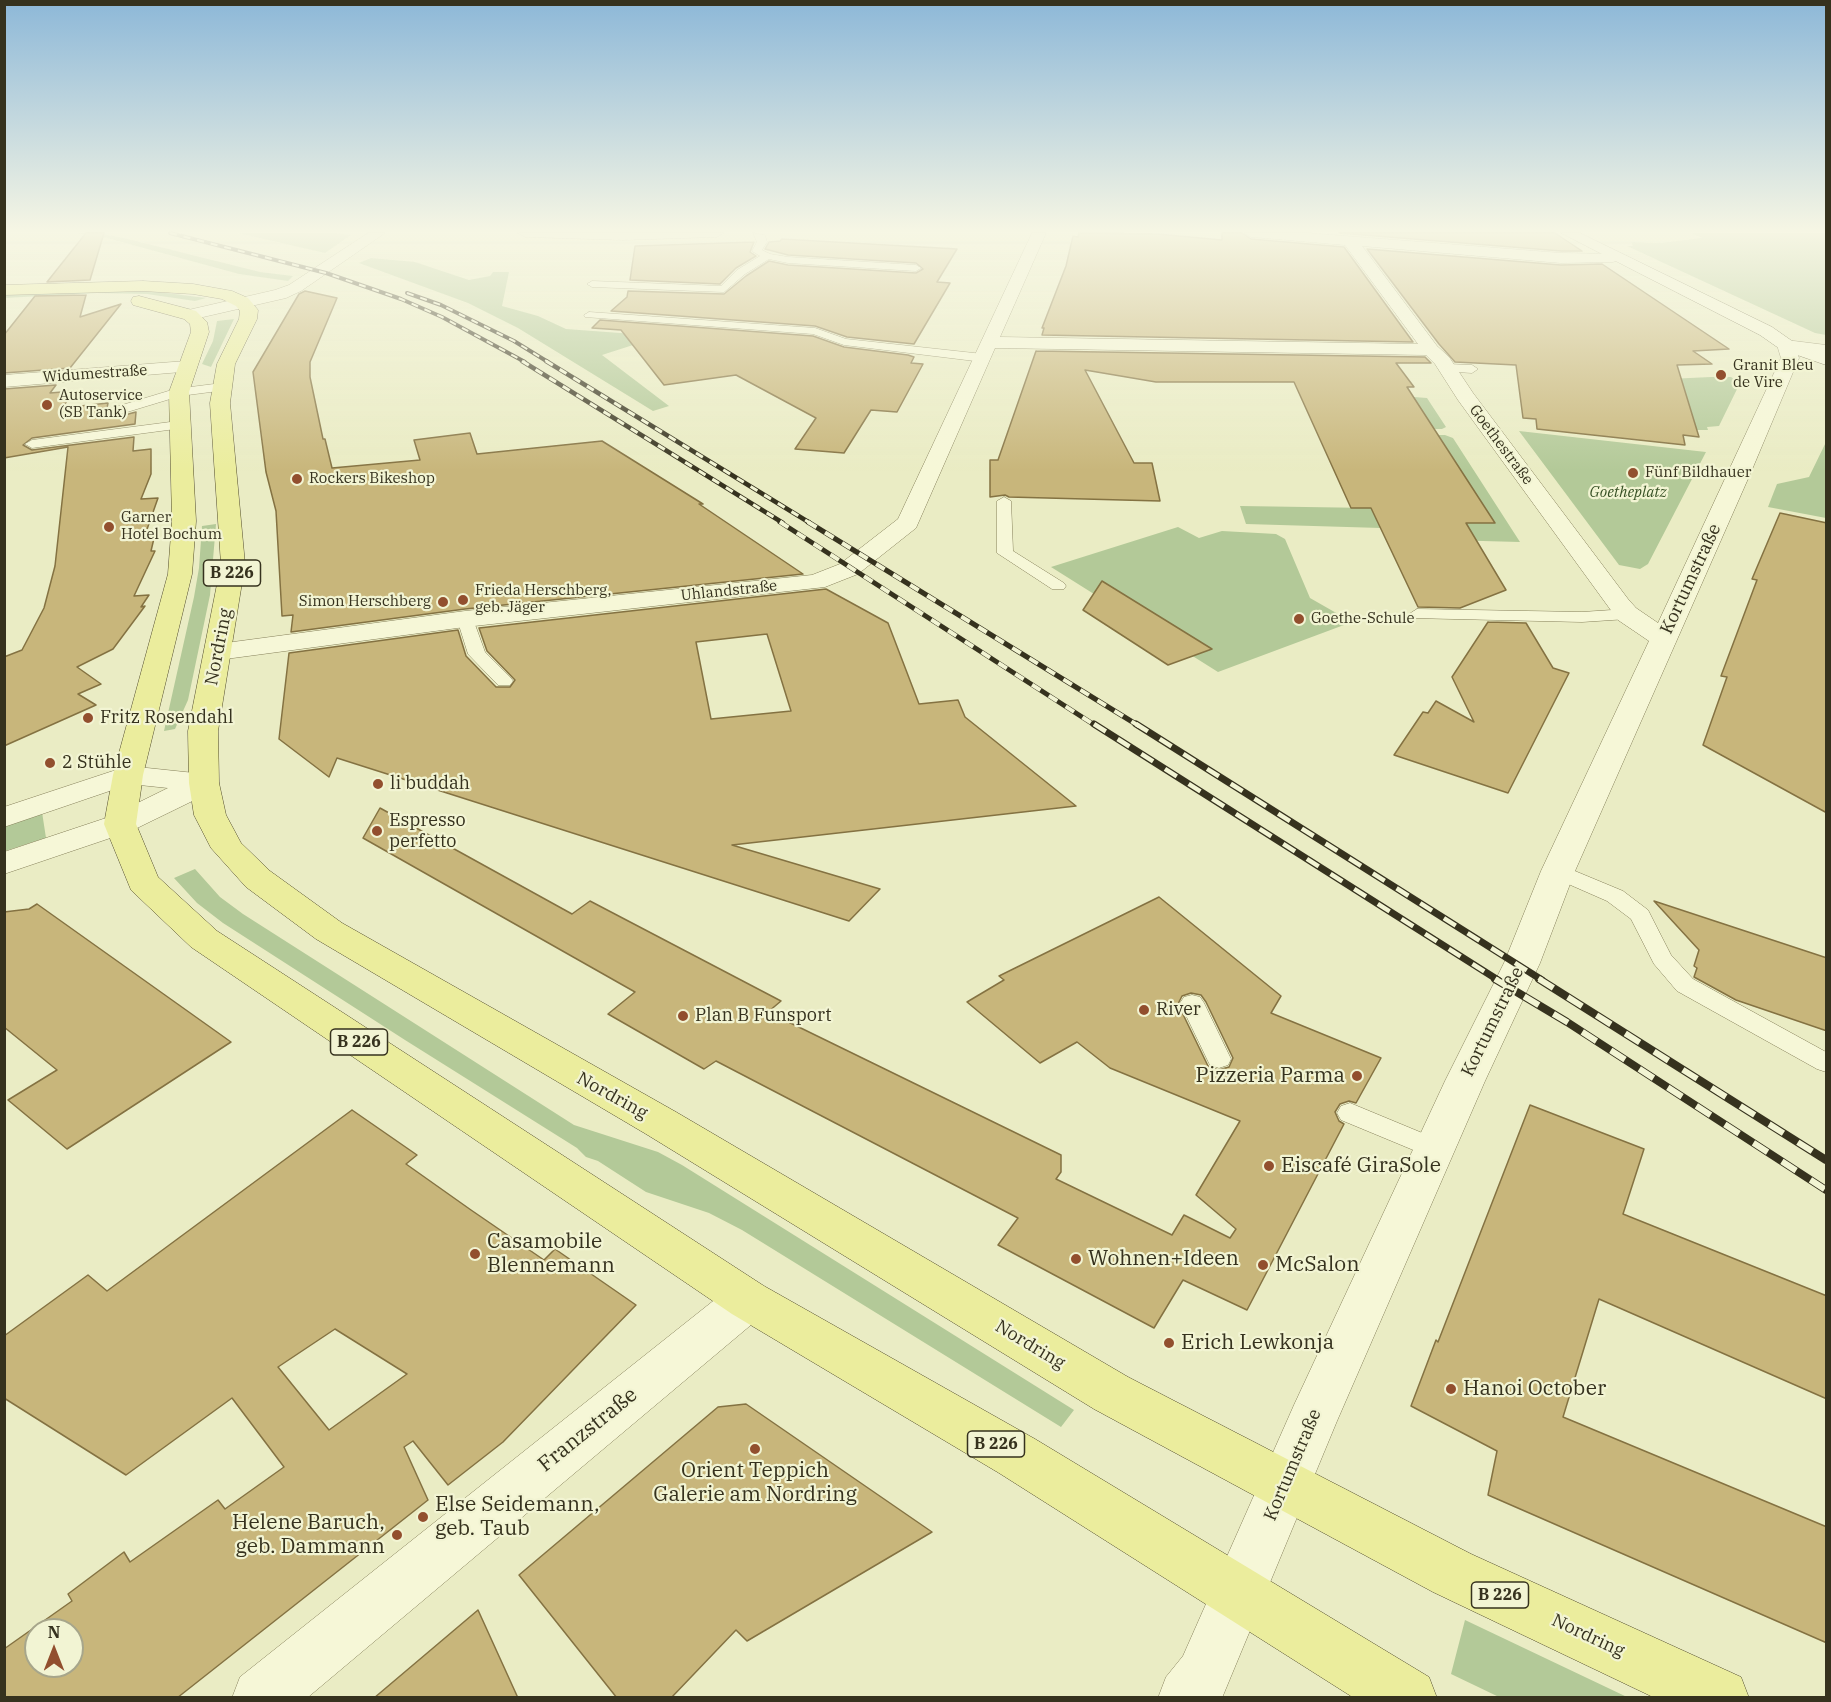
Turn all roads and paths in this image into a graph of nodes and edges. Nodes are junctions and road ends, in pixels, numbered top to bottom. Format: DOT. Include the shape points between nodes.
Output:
graph roads {
  1 [pos="181,312"];
  2 [pos="200,312"];
  3 [pos="249,312"];
  4 [pos="1003,312"];
  5 [pos="1403,312"];
  6 [pos="1728,312"];
  7 [pos="190,315"];
  8 [pos="589,315"];
  9 [pos="1786,345"];
  10 [pos="986,350"];
  11 [pos="1431,350"];
  12 [pos="1827,350"];
  13 [pos="1827,360"];
  14 [pos="186,367"];
  15 [pos="1446,368"];
  16 [pos="1473,369"];
  17 [pos="4,381"];
  18 [pos="222,387"];
  19 [pos="178,392"];
  20 [pos="114,412"];
  21 [pos="178,425"];
  22 [pos="115,428"];
  23 [pos="136,429"];
  24 [pos="32,444"];
  25 [pos="1004,501"];
  26 [pos="1058,586"];
  27 [pos="1417,614"];
  28 [pos="1627,614"];
  29 [pos="465,619"];
  30 [pos="1664,639"];
  31 [pos="218,652"];
  32 [pos="504,681"];
  33 [pos="128,775"];
  34 [pos="204,783"];
  35 [pos="4,818"];
  36 [pos="120,824"];
  37 [pos="4,864"];
  38 [pos="1558,871"];
  39 [pos="1192,1003"];
  40 [pos="1219,1059"];
  41 [pos="1827,1063"];
  42 [pos="1350,1113"];
  43 [pos="1435,1149"];
  44 [pos="748,1300"];
  45 [pos="1285,1484"];
  46 [pos="1240,1592"];
  47 [pos="261,1698"];
  48 [pos="1187,1698"];
  49 [pos="1408,1698"];
  50 [pos="1720,1698"];
  1 -- 7 [label="main road"];
  2 -- 7 [label="street"];
  3 -- 18 [label="main road, Nordring / B 226" via="226,364"];
  4 -- 10 [label="street, Uhlandstraße"];
  5 -- 11 [label="street, Goethestraße"];
  6 -- 9 [label="street"];
  7 -- 14 [label="main road, B 226" via="198,322 200,332"];
  8 -- 10 [label="lane" via="815,331 844,342 928,353"];
  9 -- 12 [label="street"];
  9 -- 13 [label="street"];
  9 -- 30 [label="street, Kortumstraße" via="1790,358"];
  10 -- 11 [label="street"];
  10 -- 29 [label="street, Uhlandstraße" via="908,523 849,569 816,582"];
  11 -- 15 [label="street, Goethestraße"];
  14 -- 17 [label="street, Widumestraße"];
  14 -- 19 [label="main road, B 226"];
  15 -- 16 [label="lane"];
  15 -- 28 [label="street, Goethestraße"];
  18 -- 19 [label="lane"];
  18 -- 31 [label="main road, Nordring / B 226" via="220,422 233,564"];
  19 -- 20 [label="lane"];
  19 -- 21 [label="main road, B 226"];
  21 -- 23 [label="lane"];
  21 -- 33 [label="main road, B 226" via="184,521 180,574"];
  22 -- 23 [label="lane"];
  23 -- 24 [label="lane"];
  25 -- 26 [label="lane" via="1005,553"];
  27 -- 28 [label="lane" via="1581,618"];
  28 -- 30 [label="street, Goethestraße"];
  29 -- 31 [label="street, Uhlandstraße"];
  29 -- 32 [label="lane" via="477,654"];
  30 -- 38 [label="street, Kortumstraße"];
  31 -- 34 [label="main road, Nordring / B 226" via="203,731"];
  33 -- 34 [label="street"];
  33 -- 35 [label="street"];
  33 -- 36 [label="main road, B 226"];
  34 -- 36 [label="street"];
  34 -- 45 [label="main road, Nordring / B 226" via="210,815 227,848 258,879 329,931 661,1123 1111,1393"];
  36 -- 37 [label="street"];
  36 -- 44 [label="main road, B 226" via="143,882 204,939"];
  38 -- 41 [label="lane" via="1615,896 1640,915 1662,959 1685,986"];
  38 -- 43 [label="street, Kortumstraße" via="1522,963"];
  39 -- 40 [label="lane"];
  42 -- 43 [label="lane"];
  43 -- 45 [label="street, Kortumstraße"];
  44 -- 46 [label="main road, B 226" via="1017,1456"];
  44 -- 47 [label="street, Franzstraße"];
  45 -- 46 [label="street, Kortumstraße"];
  45 -- 50 [label="main road, Nordring / B 226" via="1452,1573"];
  46 -- 48 [label="street, Kortumstraße" via="1203,1676"];
  46 -- 49 [label="main road, B 226"];
}
